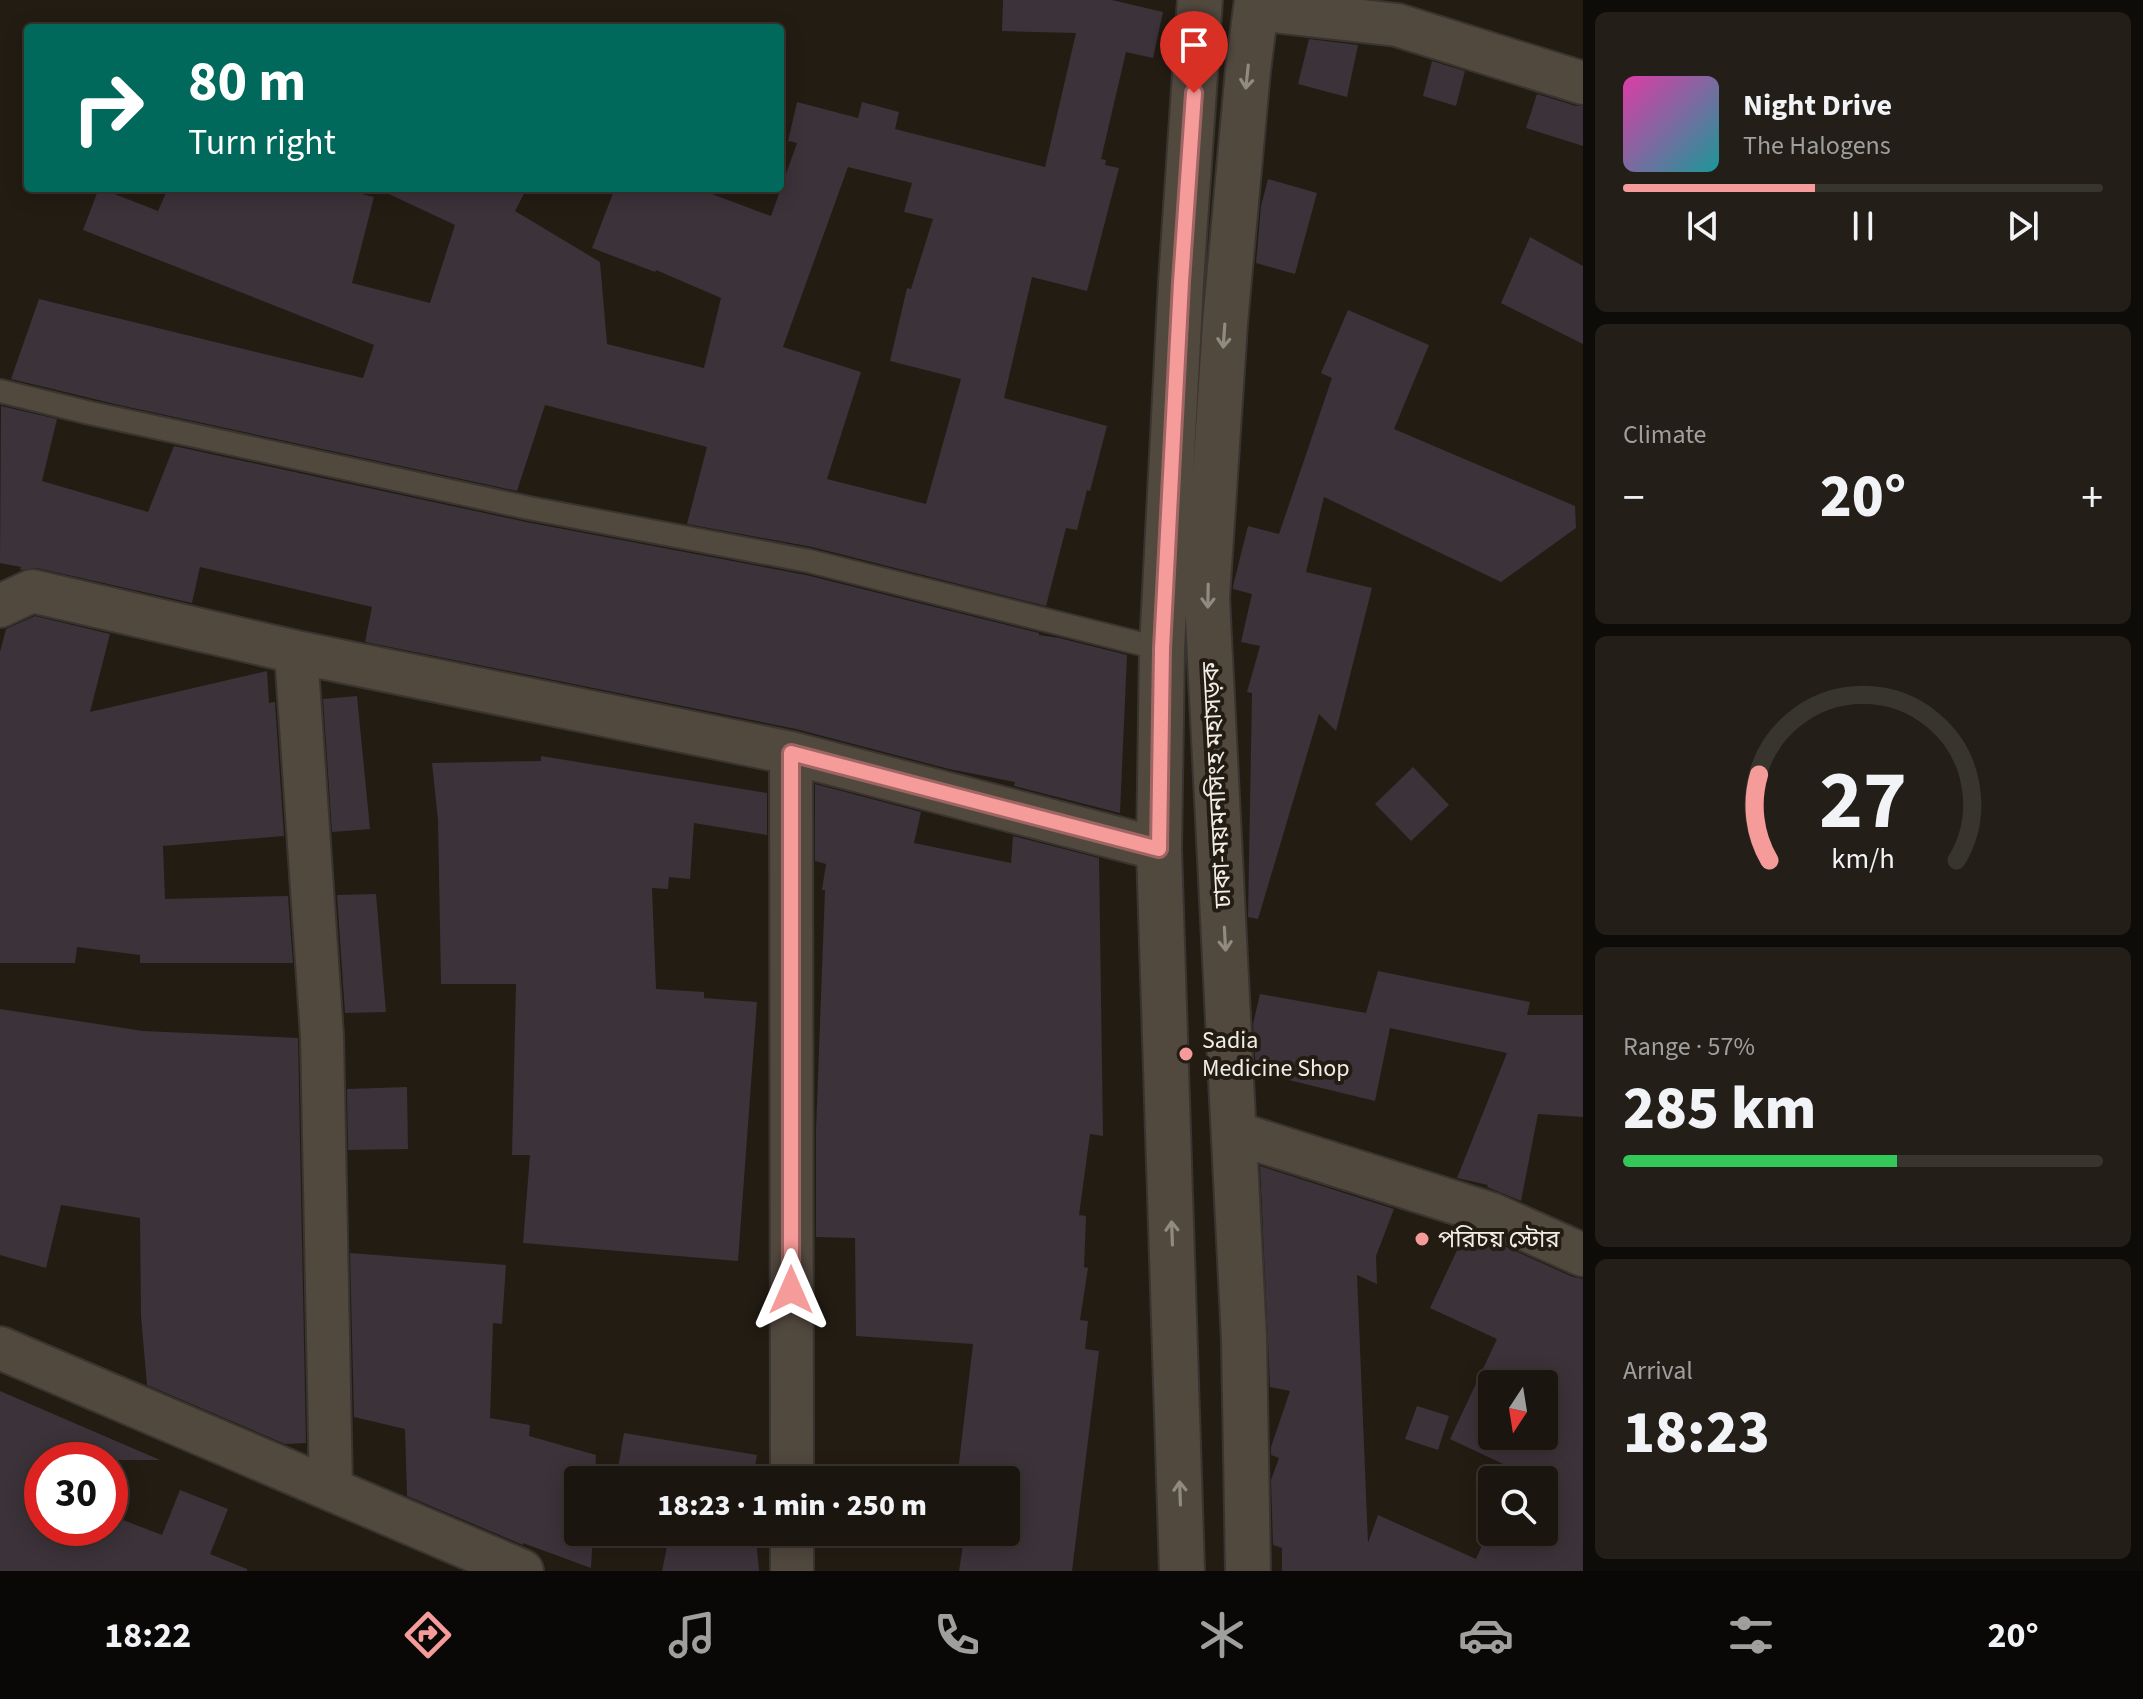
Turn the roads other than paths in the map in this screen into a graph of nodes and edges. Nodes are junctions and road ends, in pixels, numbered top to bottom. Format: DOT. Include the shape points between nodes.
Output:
graph roads {
  1 [pos="1200,0"];
  2 [pos="1256,4"];
  3 [pos="1583,83"];
  4 [pos="0,391"];
  5 [pos="0,606"];
  6 [pos="1162,649"];
  7 [pos="296,652"];
  8 [pos="791,753"];
  9 [pos="1159,849"];
  10 [pos="1235,1133"];
  11 [pos="1583,1255"];
  12 [pos="0,1348"];
  13 [pos="792,1466"];
  14 [pos="331,1489"];
  15 [pos="792,1546"];
  16 [pos="522,1571"];
  17 [pos="792,1571"];
  18 [pos="1182,1571"];
  19 [pos="1248,1571"];
  1 -- 6 [label="main road, ঢাকা-ময়মনসিংহ মহাসড়ক"];
  2 -- 3 [label="street" via="1397,25"];
  2 -- 10 [label="main road, ঢাকা-ময়মনসিংহ মহাসড়ক, one-way" via="1225,323 1207,598"];
  4 -- 6 [label="lane" via="514,505 809,561"];
  5 -- 7 [label="street" via="32,591"];
  6 -- 9 [label="main road, ঢাকা-ময়মনসিংহ মহাসড়ক"];
  7 -- 8 [label="street"];
  7 -- 14 [label="street" via="322,1036"];
  8 -- 9 [label="street"];
  8 -- 13 [label="street"];
  18 -- 9 [label="main road, ঢাকা-ময়মনসিংহ মহাসড়ক, one-way"];
  10 -- 11 [label="street" via="1491,1214"];
  10 -- 19 [label="main road, ঢাকা-ময়মনসিংহ মহাসড়ক"];
  12 -- 14 [label="street"];
  14 -- 16 [label="street"];
  15 -- 17 [label="street"];
}
